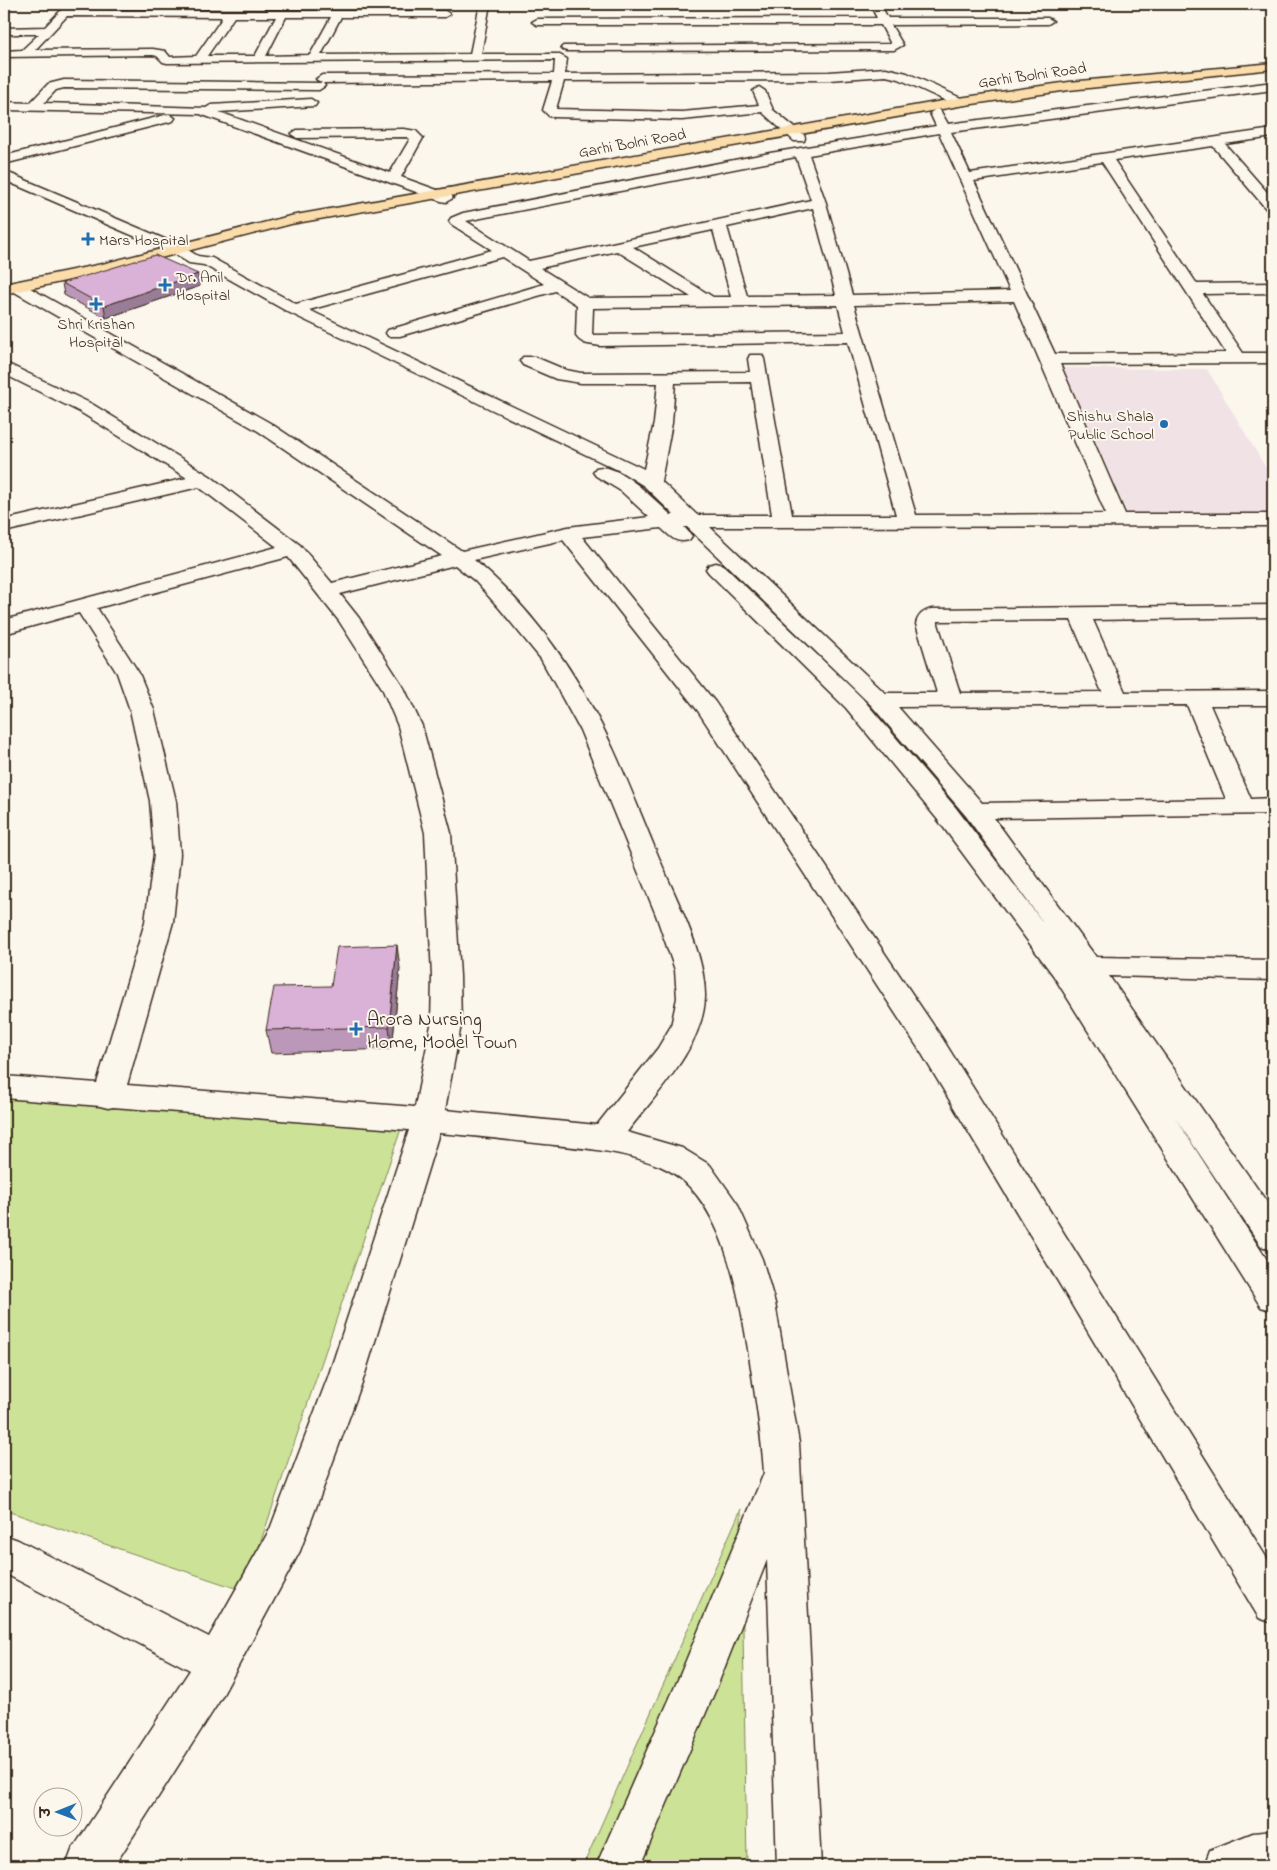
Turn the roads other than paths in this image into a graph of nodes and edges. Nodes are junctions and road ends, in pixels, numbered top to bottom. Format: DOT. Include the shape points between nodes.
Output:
graph roads {
  1 [pos="9,4"];
  2 [pos="73,4"];
  3 [pos="153,4"];
  4 [pos="486,4"];
  5 [pos="875,4"];
  6 [pos="1265,4"];
  7 [pos="1273,7"];
  8 [pos="4,8"];
  9 [pos="231,13"];
  10 [pos="283,13"];
  11 [pos="338,13"];
  12 [pos="445,13"];
  13 [pos="63,14"];
  14 [pos="145,14"];
  15 [pos="884,21"];
  16 [pos="1048,21"];
  17 [pos="48,30"];
  18 [pos="747,30"];
  19 [pos="4,31"];
  20 [pos="534,36"];
  21 [pos="567,48"];
  22 [pos="26,53"];
  23 [pos="430,53"];
  24 [pos="4,54"];
  25 [pos="475,57"];
  26 [pos="314,58"];
  27 [pos="332,58"];
  28 [pos="259,59"];
  29 [pos="199,60"];
  30 [pos="1273,66"];
  31 [pos="1273,73"];
  32 [pos="756,77"];
  33 [pos="559,78"];
  34 [pos="422,84"];
  35 [pos="1273,86"];
  36 [pos="318,93"];
  37 [pos="960,102"];
  38 [pos="4,106"];
  39 [pos="766,108"];
  40 [pos="201,110"];
  41 [pos="935,110"];
  42 [pos="35,113"];
  43 [pos="942,129"];
  44 [pos="1273,133"];
  45 [pos="295,138"];
  46 [pos="796,140"];
  47 [pos="1216,141"];
  48 [pos="1105,157"];
  49 [pos="4,160"];
  50 [pos="4,175"];
  51 [pos="965,178"];
  52 [pos="394,179"];
  53 [pos="441,196"];
  54 [pos="820,203"];
  55 [pos="1273,208"];
  56 [pos="719,224"];
  57 [pos="620,246"];
  58 [pos="502,252"];
  59 [pos="186,255"];
  60 [pos="526,266"];
  61 [pos="558,285"];
  62 [pos="1273,288"];
  63 [pos="1190,289"];
  64 [pos="12,291"];
  65 [pos="1020,296"];
  66 [pos="845,300"];
  67 [pos="740,301"];
  68 [pos="710,302"];
  69 [pos="586,303"];
  70 [pos="294,309"];
  71 [pos="394,333"];
  72 [pos="855,337"];
  73 [pos="752,338"];
  74 [pos="1049,358"];
  75 [pos="1273,358"];
  76 [pos="1238,359"];
  77 [pos="529,361"];
  78 [pos="4,367"];
  79 [pos="759,376"];
  80 [pos="667,378"];
  81 [pos="203,480"];
  82 [pos="651,482"];
  83 [pos="691,520"];
  84 [pos="1118,520"];
  85 [pos="1273,520"];
  86 [pos="666,521"];
  87 [pos="783,521"];
  88 [pos="908,521"];
  89 [pos="4,526"];
  90 [pos="568,533"];
  91 [pos="293,549"];
  92 [pos="458,557"];
  93 [pos="326,590"];
  94 [pos="85,606"];
  95 [pos="1273,611"];
  96 [pos="1079,613"];
  97 [pos="4,627"];
  98 [pos="1196,698"];
  99 [pos="1273,698"];
  100 [pos="879,700"];
  101 [pos="1116,700"];
  102 [pos="951,701"];
  103 [pos="1242,806"];
  104 [pos="1273,806"];
  105 [pos="975,811"];
  106 [pos="1087,966"];
  107 [pos="1273,970"];
  108 [pos="4,1087"];
  109 [pos="108,1097"];
  110 [pos="428,1120"];
  111 [pos="605,1138"];
  112 [pos="1273,1237"];
  113 [pos="1268,1279"];
  114 [pos="782,1474"];
  115 [pos="4,1553"];
  116 [pos="1273,1604"];
  117 [pos="218,1663"];
  118 [pos="1273,1852"];
  119 [pos="88,1866"];
  120 [pos="618,1866"];
  121 [pos="799,1866"];
  122 [pos="1226,1866"];
  1 -- 8 [label="street"];
  2 -- 13 [label="street"];
  3 -- 14 [label="street"];
  4 -- 25 [label="street"];
  5 -- 15 [label="street"];
  6 -- 7 [label="street"];
  9 -- 10 [label="street"];
  9 -- 14 [label="street"];
  9 -- 29 [label="street"];
  10 -- 11 [label="street"];
  10 -- 28 [label="street"];
  11 -- 12 [label="street" via="387,18"];
  11 -- 26 [label="street"];
  13 -- 14 [label="street"];
  13 -- 17 [label="street"];
  15 -- 16 [label="street"];
  15 -- 18 [label="street"];
  15 -- 18 [label="street" via="897,45 894,47"];
  17 -- 19 [label="street"];
  17 -- 22 [label="street"];
  18 -- 20 [label="street" via="537,18"];
  18 -- 21 [label="street"];
  18 -- 32 [label="street"];
  22 -- 24 [label="street"];
  22 -- 29 [label="street" via="153,52 161,53 166,60"];
  23 -- 25 [label="street"];
  23 -- 27 [label="street"];
  23 -- 34 [label="street"];
  25 -- 33 [label="street" via="561,57"];
  26 -- 27 [label="street"];
  26 -- 28 [label="street"];
  27 -- 36 [label="street"];
  28 -- 29 [label="street"];
  30 -- 37 [label="main road, Garhi Bolni Road" via="1069,86"];
  31 -- 41 [label="main road, Garhi Bolni Road"];
  32 -- 33 [label="street"];
  32 -- 37 [label="street" via="886,72 903,76"];
  32 -- 39 [label="street"];
  33 -- 34 [label="street"];
  33 -- 39 [label="street" via="548,97 549,110 560,114 682,116"];
  34 -- 36 [label="street"];
  35 -- 43 [label="street"];
  36 -- 40 [label="street"];
  36 -- 42 [label="street" via="64,84 52,86"];
  36 -- 45 [label="street"];
  37 -- 41 [label="main road, Garhi Bolni Road"];
  38 -- 42 [label="street"];
  39 -- 46 [label="street"];
  40 -- 42 [label="street" via="86,107"];
  40 -- 45 [label="street"];
  40 -- 49 [label="street"];
  41 -- 43 [label="street"];
  41 -- 46 [label="main road, Garhi Bolni Road"];
  43 -- 46 [label="street"];
  43 -- 51 [label="street"];
  44 -- 47 [label="street"];
  45 -- 52 [label="street"];
  45 -- 52 [label="street" via="404,133 415,136 417,138"];
  46 -- 53 [label="main road, Garhi Bolni Road"];
  46 -- 54 [label="street"];
  46 -- 58 [label="street" via="456,221"];
  47 -- 48 [label="street"];
  47 -- 55 [label="street" via="1260,182"];
  48 -- 51 [label="street"];
  48 -- 63 [label="street"];
  50 -- 59 [label="street"];
  51 -- 65 [label="street"];
  52 -- 53 [label="street"];
  53 -- 59 [label="main road, Garhi Bolni Road" via="313,223"];
  54 -- 56 [label="street"];
  54 -- 66 [label="street"];
  56 -- 57 [label="street"];
  56 -- 67 [label="street"];
  57 -- 60 [label="street"];
  57 -- 68 [label="street"];
  58 -- 60 [label="street"];
  58 -- 70 [label="street"];
  59 -- 64 [label="main road, Garhi Bolni Road"];
  59 -- 70 [label="street" via="206,261"];
  59 -- 86 [label="street" via="188,266 603,472 628,487"];
  60 -- 61 [label="street"];
  61 -- 69 [label="street"];
  61 -- 71 [label="street"];
  62 -- 63 [label="street"];
  63 -- 76 [label="street"];
  64 -- 92 [label="street" via="264,428"];
  65 -- 66 [label="street"];
  65 -- 74 [label="street"];
  66 -- 67 [label="street"];
  66 -- 72 [label="street"];
  67 -- 68 [label="street"];
  68 -- 69 [label="street"];
  69 -- 73 [label="street" via="584,336 592,340"];
  70 -- 82 [label="street" via="627,467"];
  72 -- 73 [label="street"];
  72 -- 88 [label="street"];
  73 -- 79 [label="street"];
  74 -- 76 [label="street"];
  74 -- 84 [label="street"];
  75 -- 76 [label="street"];
  77 -- 80 [label="street" via="570,377"];
  78 -- 81 [label="street" via="86,408"];
  79 -- 80 [label="street"];
  79 -- 87 [label="street"];
  80 -- 82 [label="street" via="663,423"];
  81 -- 89 [label="street"];
  81 -- 91 [label="street"];
  82 -- 83 [label="street"];
  83 -- 86 [label="street"];
  83 -- 87 [label="street"];
  83 -- 100 [label="street"];
  84 -- 85 [label="street"];
  84 -- 88 [label="street"];
  86 -- 90 [label="street"];
  86 -- 113 [label="street" via="854,703 946,814 1063,968"];
  87 -- 88 [label="street"];
  90 -- 92 [label="street"];
  90 -- 116 [label="street" via="707,707 926,1037"];
  91 -- 93 [label="street"];
  91 -- 94 [label="street"];
  92 -- 93 [label="street"];
  92 -- 111 [label="street" via="482,577 550,657 587,722 670,915 689,970 691,998 686,1026 669,1056"];
  93 -- 110 [label="street" via="393,688 410,726 438,833 446,1025"];
  94 -- 97 [label="street"];
  94 -- 109 [label="street" via="128,673 142,710 163,801 167,854 159,922"];
  95 -- 96 [label="street"];
  96 -- 101 [label="street"];
  96 -- 102 [label="street" via="932,616 927,624"];
  98 -- 99 [label="street"];
  98 -- 101 [label="street"];
  98 -- 103 [label="street"];
  100 -- 102 [label="street"];
  100 -- 105 [label="street"];
  101 -- 102 [label="street"];
  103 -- 104 [label="street"];
  103 -- 105 [label="street"];
  105 -- 106 [label="street"];
  106 -- 107 [label="street"];
  106 -- 112 [label="street"];
  108 -- 109 [label="street"];
  109 -- 110 [label="street"];
  110 -- 111 [label="street"];
  110 -- 117 [label="street" via="346,1377 286,1538"];
  111 -- 114 [label="street" via="671,1157 699,1174 721,1203 745,1259 758,1303 781,1443"];
  114 -- 120 [label="street" via="695,1690"];
  114 -- 121 [label="street"];
  115 -- 117 [label="street"];
  117 -- 119 [label="street"];
  118 -- 122 [label="street" via="1253,1855"];
}
